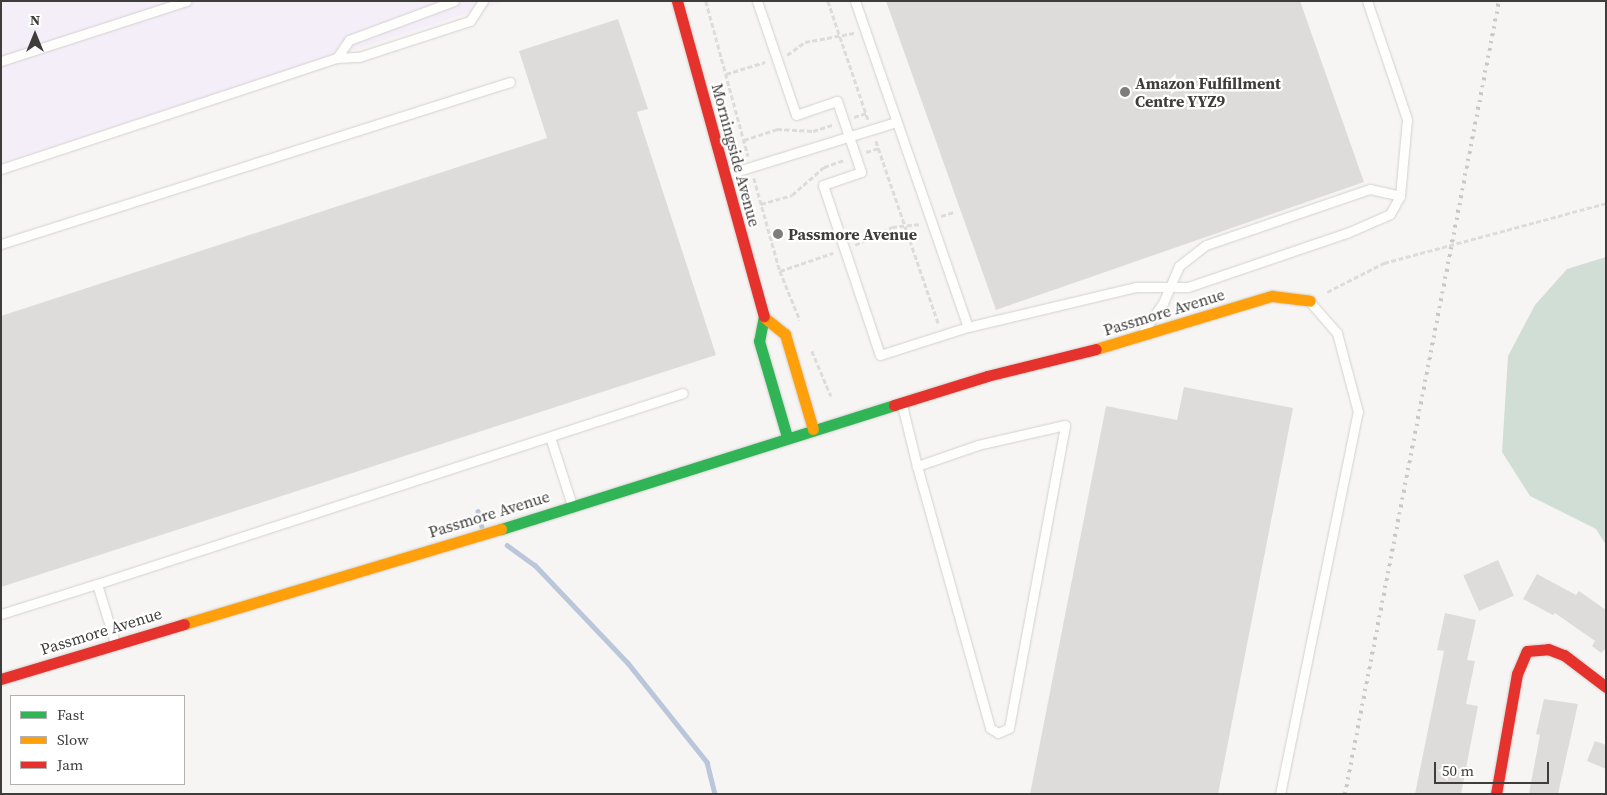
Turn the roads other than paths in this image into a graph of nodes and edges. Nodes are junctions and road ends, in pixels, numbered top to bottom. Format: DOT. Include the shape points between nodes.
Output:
graph roads {
  1 [pos="187,1"];
  2 [pos="454,1"];
  3 [pos="483,1"];
  4 [pos="677,1"];
  5 [pos="757,1"];
  6 [pos="855,1"];
  7 [pos="1367,1"];
  8 [pos="337,58"];
  9 [pos="1,62"];
  10 [pos="510,82"];
  11 [pos="896,122"];
  12 [pos="849,137"];
  13 [pos="1,169"];
  14 [pos="725,175"];
  15 [pos="1400,196"];
  16 [pos="1,244"];
  17 [pos="1170,285"];
  18 [pos="1310,302"];
  19 [pos="765,318"];
  20 [pos="968,328"];
  21 [pos="1138,338"];
  22 [pos="683,393"];
  23 [pos="902,402"];
  24 [pos="813,429"];
  25 [pos="550,436"];
  26 [pos="786,437"];
  27 [pos="917,466"];
  28 [pos="572,506"];
  29 [pos="97,584"];
  30 [pos="1,614"];
  31 [pos="115,643"];
  32 [pos="1,679"];
  33 [pos="1606,687"];
  34 [pos="1280,794"];
  35 [pos="1496,794"];
  1 -- 9 [label="lane"];
  2 -- 8 [label="lane" via="349,40"];
  3 -- 8 [label="lane" via="470,21 359,57"];
  4 -- 14 [label="street, Morningside Avenue"];
  5 -- 12 [label="lane" via="796,115 837,102"];
  6 -- 11 [label="lane"];
  7 -- 15 [label="lane" via="1407,118"];
  8 -- 13 [label="lane"];
  10 -- 16 [label="lane"];
  11 -- 12 [label="lane"];
  11 -- 20 [label="lane"];
  12 -- 14 [label="lane"];
  12 -- 20 [label="lane" via="861,172 823,184 880,355"];
  14 -- 19 [label="street, Morningside Avenue"];
  15 -- 17 [label="lane" via="1390,214 1347,234 1188,287"];
  15 -- 17 [label="lane" via="1370,189 1206,245 1179,266"];
  17 -- 20 [label="lane" via="1136,288"];
  17 -- 21 [label="lane" via="1163,303"];
  18 -- 21 [label="street, Passmore Avenue" via="1272,296"];
  18 -- 34 [label="lane" via="1337,333 1358,412"];
  19 -- 24 [label="street" via="785,334"];
  19 -- 26 [label="street" via="758,341"];
  21 -- 23 [label="street, Passmore Avenue"];
  22 -- 25 [label="lane"];
  23 -- 24 [label="street, Passmore Avenue"];
  23 -- 27 [label="lane"];
  24 -- 26 [label="street, Passmore Avenue"];
  25 -- 28 [label="lane"];
  25 -- 29 [label="lane"];
  26 -- 28 [label="street, Passmore Avenue"];
  27 -- 27 [label="lane" via="990,728 998,733 1009,728 1066,425 978,446"];
  28 -- 31 [label="street, Passmore Avenue"];
  29 -- 30 [label="lane"];
  29 -- 31 [label="lane"];
  31 -- 32 [label="street, Passmore Avenue"];
  33 -- 35 [label="street" via="1564,655 1535,648 1527,651 1521,660"];
}
